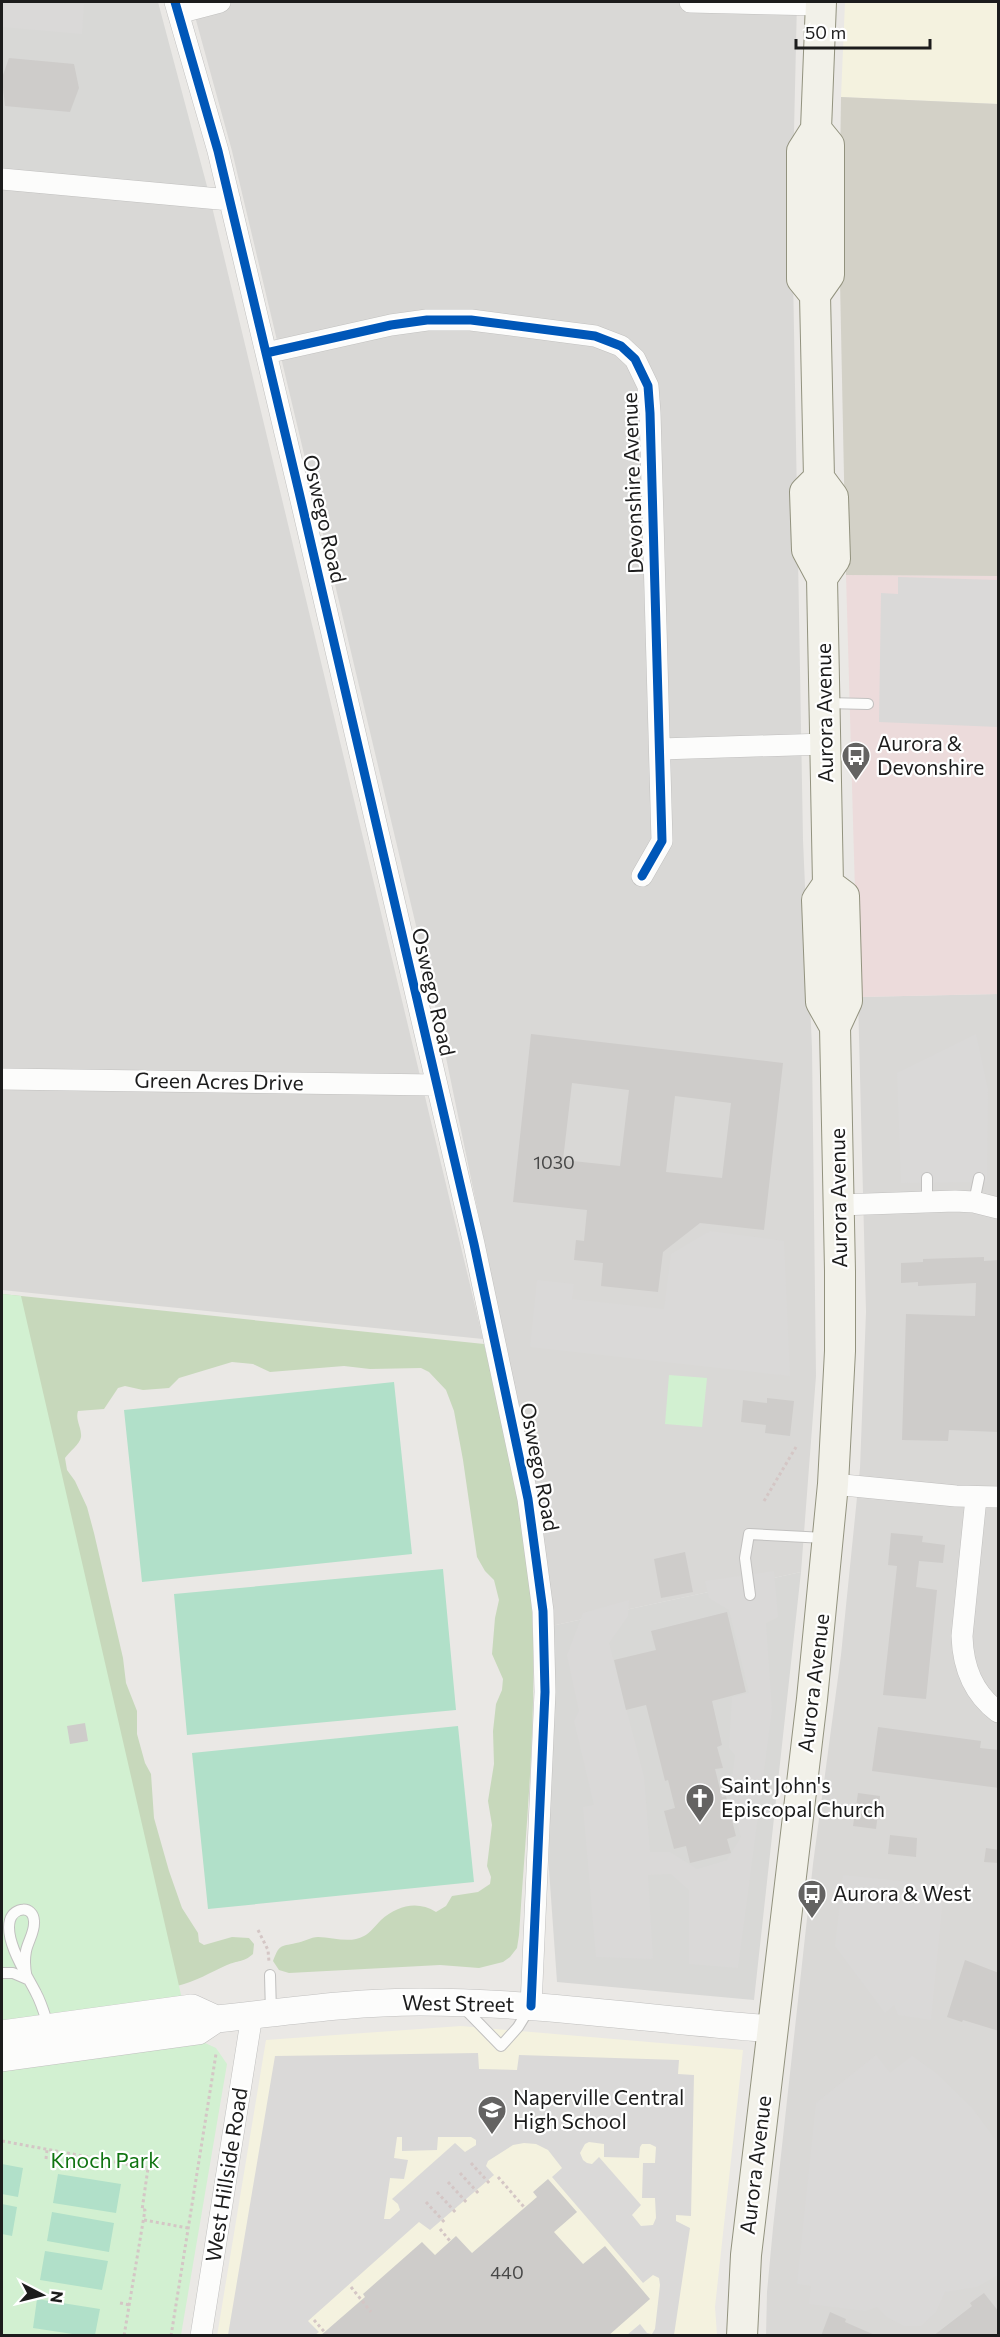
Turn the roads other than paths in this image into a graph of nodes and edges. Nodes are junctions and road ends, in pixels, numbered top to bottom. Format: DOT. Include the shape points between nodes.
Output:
graph roads {
  1 [pos="220,2"];
  2 [pos="690,2"];
  3 [pos="821,3"];
  4 [pos="177,7"];
  5 [pos="2,179"];
  6 [pos="230,200"];
  7 [pos="266,353"];
  8 [pos="825,703"];
  9 [pos="868,704"];
  10 [pos="826,744"];
  11 [pos="660,748"];
  12 [pos="642,876"];
  13 [pos="2,1079"];
  14 [pos="436,1085"];
  15 [pos="927,1178"];
  16 [pos="979,1178"];
  17 [pos="974,1202"];
  18 [pos="927,1203"];
  19 [pos="839,1205"];
  20 [pos="999,1208"];
  21 [pos="833,1484"];
  22 [pos="999,1497"];
  23 [pos="976,1498"];
  24 [pos="829,1538"];
  25 [pos="750,1594"];
  26 [pos="992,1707"];
  27 [pos="2,1973"];
  28 [pos="270,1975"];
  29 [pos="27,1979"];
  30 [pos="460,2003"];
  31 [pos="531,2006"];
  32 [pos="262,2014"];
  33 [pos="772,2029"];
  34 [pos="2,2034"];
  35 [pos="53,2039"];
  36 [pos="2,2058"];
  37 [pos="201,2336"];
  38 [pos="742,2336"];
  1 -- 4 [label="street"];
  2 -- 3 [label="street"];
  3 -- 8 [label="main road, Aurora Avenue" via="816,129 830,146 829,275 815,295 819,478 833,497 835,559 822,578"];
  4 -- 6 [label="street, Oswego Road"];
  5 -- 6 [label="street"];
  6 -- 7 [label="street, Oswego Road"];
  7 -- 11 [label="street, Devonshire Avenue" via="391,325 450,320 595,336 621,346 635,359 648,386 650,413"];
  7 -- 14 [label="street, Oswego Road"];
  8 -- 9 [label="lane"];
  8 -- 10 [label="main road, Aurora Avenue"];
  10 -- 11 [label="street"];
  10 -- 19 [label="main road, Aurora Avenue" via="828,884 817,900 821,1002 835,1027"];
  11 -- 12 [label="street, Devonshire Avenue" via="662,841"];
  13 -- 14 [label="street, Green Acres Drive"];
  14 -- 31 [label="street, Oswego Road" via="523,1467 537,1557 545,1648 545,1704"];
  15 -- 18 [label="lane"];
  16 -- 17 [label="lane"];
  17 -- 18 [label="street"];
  17 -- 20 [label="street"];
  18 -- 19 [label="street"];
  19 -- 21 [label="main road, Aurora Avenue" via="840,1351"];
  21 -- 23 [label="street"];
  21 -- 24 [label="main road, Aurora Avenue"];
  22 -- 23 [label="street"];
  23 -- 26 [label="street" via="963,1654 969,1676"];
  24 -- 25 [label="lane" via="749,1534 745,1558"];
  24 -- 33 [label="main road, Aurora Avenue"];
  27 -- 29 [label="lane"];
  28 -- 32 [label="lane"];
  29 -- 29 [label="lane" via="9,1928 14,1914 25,1909 34,1917 25,1960"];
  29 -- 35 [label="lane"];
  30 -- 31 [label="street, West Street"];
  30 -- 31 [label="lane" via="501,2046"];
  30 -- 32 [label="street, West Street" via="381,2003"];
  31 -- 33 [label="street, West Street"];
  32 -- 35 [label="street, West Street" via="216,2019 192,2008"];
  32 -- 37 [label="street, West Hillside Road"];
  33 -- 38 [label="main road, Aurora Avenue" via="746,2255"];
  34 -- 35 [label="street, West Street"];
  35 -- 36 [label="street, West Street"];
}
